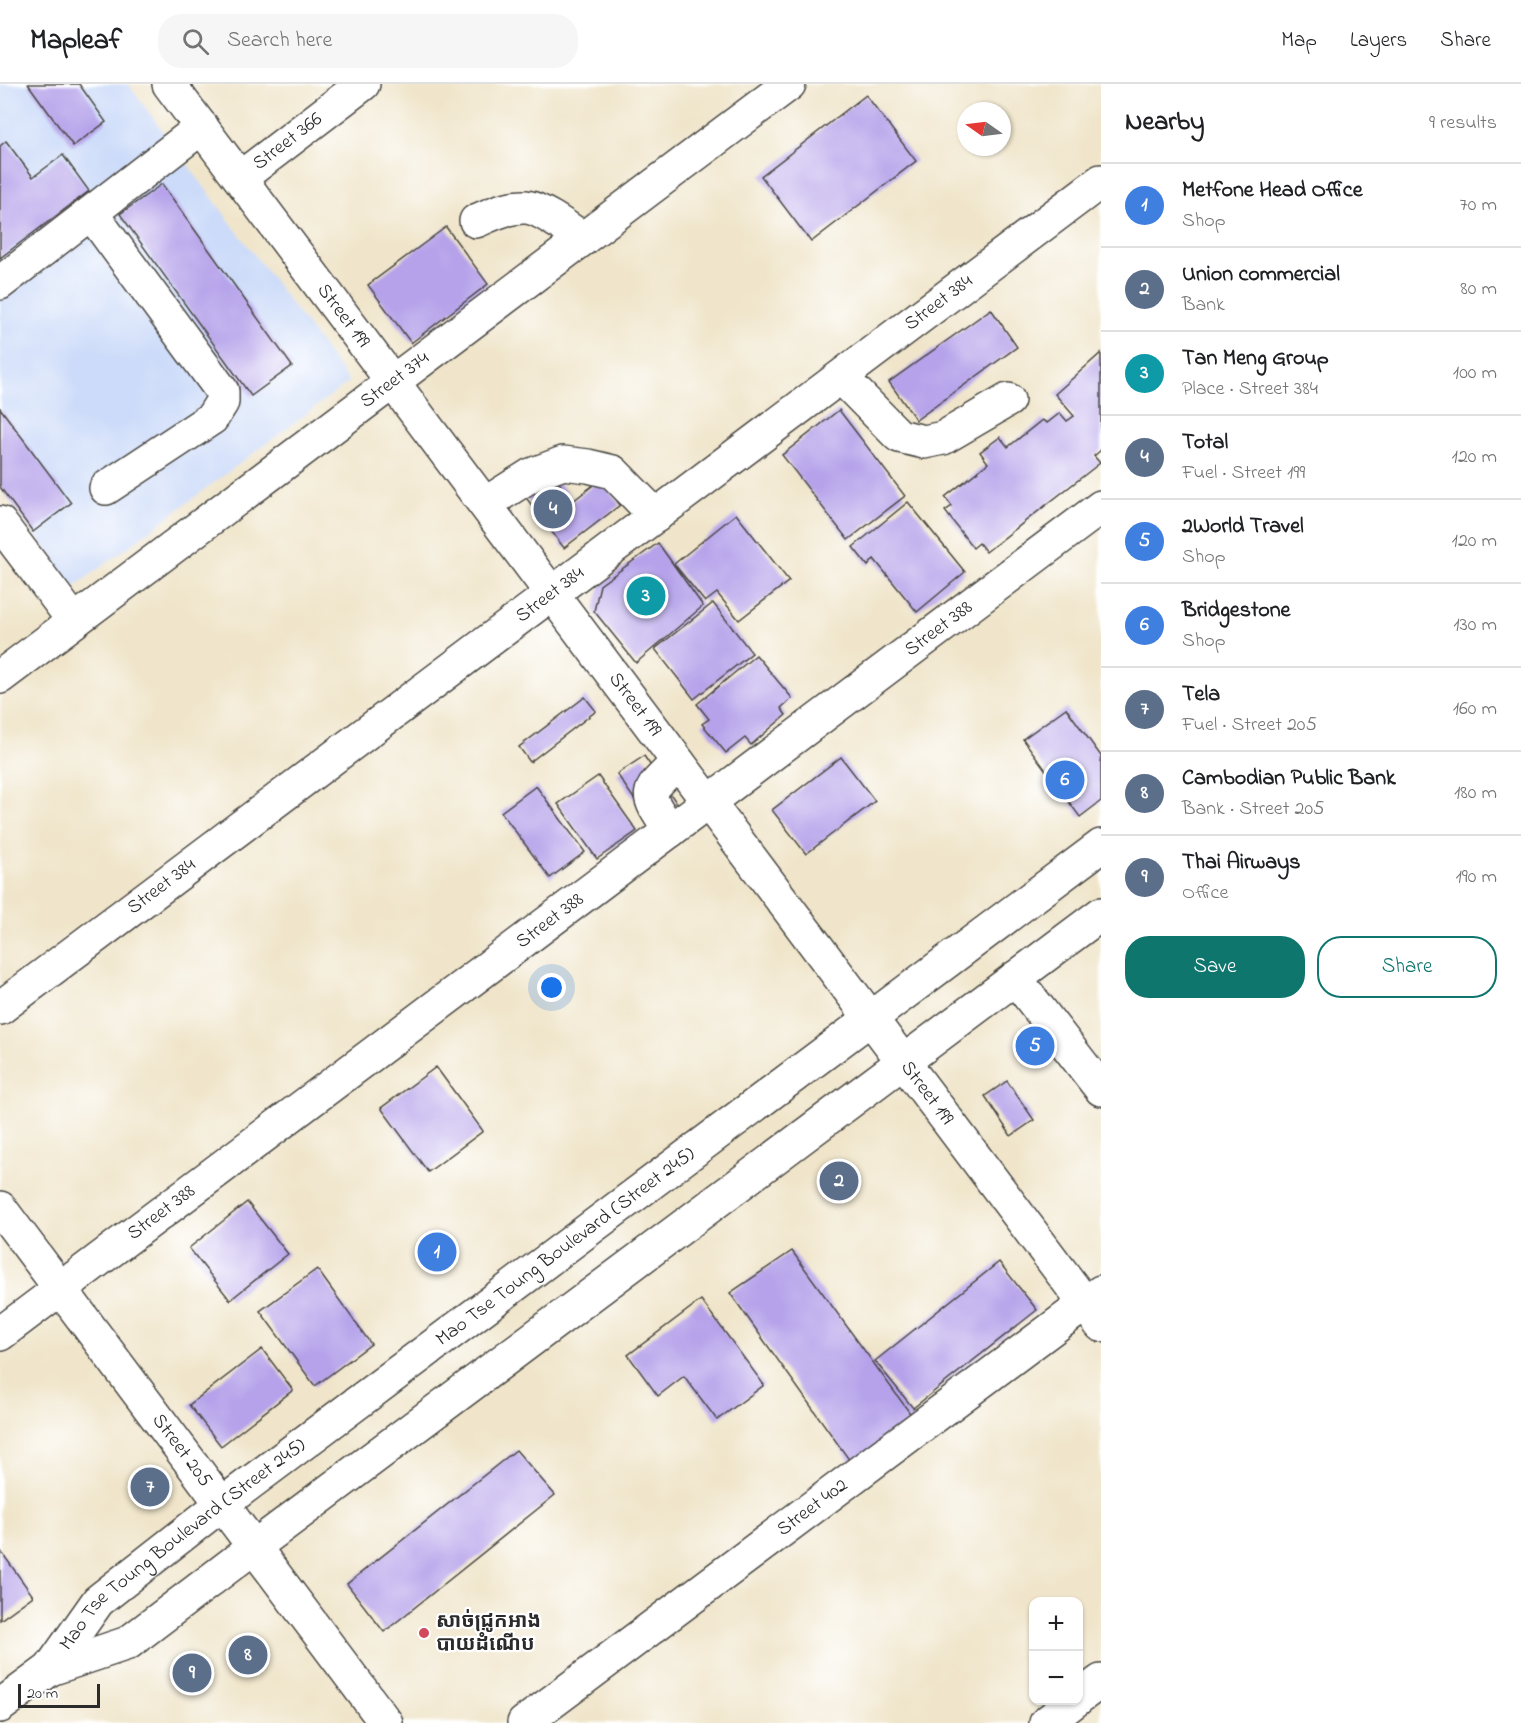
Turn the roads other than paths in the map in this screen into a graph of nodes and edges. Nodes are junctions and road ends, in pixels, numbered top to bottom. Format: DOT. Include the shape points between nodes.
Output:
graph roads {
  1 [pos="169,84"];
  2 [pos="363,84"];
  3 [pos="789,84"];
  4 [pos="202,127"];
  5 [pos="240,178"];
  6 [pos="1101,182"];
  7 [pos="91,213"];
  8 [pos="476,221"];
  9 [pos="583,239"];
  10 [pos="0,283"];
  11 [pos="841,377"];
  12 [pos="393,382"];
  13 [pos="1008,400"];
  14 [pos="106,488"];
  15 [pos="485,504"];
  16 [pos="1101,507"];
  17 [pos="656,516"];
  18 [pos="0,524"];
  19 [pos="552,594"];
  20 [pos="74,621"];
  21 [pos="0,677"];
  22 [pos="678,762"];
  23 [pos="708,802"];
  24 [pos="669,831"];
  25 [pos="1101,846"];
  26 [pos="1101,914"];
  27 [pos="1015,978"];
  28 [pos="0,1008"];
  29 [pos="870,1018"];
  30 [pos="903,1061"];
  31 [pos="1101,1089"];
  32 [pos="0,1208"];
  33 [pos="61,1288"];
  34 [pos="1096,1307"];
  35 [pos="0,1334"];
  36 [pos="222,1504"];
  37 [pos="254,1547"];
  38 [pos="50,1669"];
  39 [pos="1101,1681"];
  40 [pos="1083,1694"];
  41 [pos="3,1698"];
  42 [pos="1069,1705"];
  43 [pos="535,1720"];
  44 [pos="386,1723"];
  45 [pos="1046,1723"];
  1 -- 4 [label="street, Street 199"];
  2 -- 5 [label="street, Street 366"];
  3 -- 9 [label="street, Street 374"];
  4 -- 5 [label="street, Street 199"];
  4 -- 7 [label="street"];
  5 -- 12 [label="street, Street 199"];
  6 -- 11 [label="street, Street 384"];
  7 -- 10 [label="street"];
  7 -- 14 [label="street" via="222,391 222,402 212,418"];
  8 -- 9 [label="street" via="501,210 527,207 556,220"];
  9 -- 12 [label="street, Street 374"];
  11 -- 13 [label="street" via="898,436 924,442 943,438"];
  11 -- 17 [label="street, Street 384"];
  12 -- 15 [label="street, Street 199"];
  12 -- 20 [label="street, Street 374"];
  15 -- 17 [label="street" via="531,475 563,463 613,472"];
  15 -- 19 [label="street, Street 199"];
  16 -- 23 [label="street, Street 388"];
  17 -- 19 [label="street, Street 384"];
  18 -- 20 [label="street"];
  19 -- 22 [label="street, Street 199"];
  19 -- 28 [label="street, Street 384"];
  20 -- 21 [label="street, Street 374"];
  22 -- 23 [label="street, Street 199"];
  22 -- 24 [label="street" via="651,793 651,803"];
  23 -- 24 [label="street, Street 388"];
  23 -- 29 [label="street, Street 199"];
  24 -- 33 [label="street, Street 388"];
  25 -- 29 [label="street, Mao Tse Toung Boulevard (Street 245)"];
  26 -- 27 [label="street, Mao Tse Toung Boulevard (Street 245)"];
  27 -- 30 [label="street, Mao Tse Toung Boulevard (Street 245)"];
  27 -- 31 [label="street"];
  29 -- 30 [label="street, Street 199"];
  29 -- 36 [label="street, Mao Tse Toung Boulevard (Street 245)"];
  30 -- 34 [label="street, Street 199"];
  30 -- 37 [label="street, Mao Tse Toung Boulevard (Street 245)"];
  32 -- 33 [label="street, Street 205"];
  33 -- 35 [label="street, Street 388"];
  33 -- 36 [label="street, Street 205"];
  34 -- 43 [label="street, Street 402"];
  36 -- 37 [label="street, Street 205"];
  36 -- 38 [label="street, Mao Tse Toung Boulevard (Street 245)" via="98,1601"];
  37 -- 38 [label="street, Mao Tse Toung Boulevard (Street 245)" via="128,1643"];
  37 -- 44 [label="street, Street 205"];
  38 -- 41 [label="street, Mao Tse Toung Boulevard (Street 245)"];
  39 -- 40 [label="street"];
  42 -- 45 [label="street"];
}
